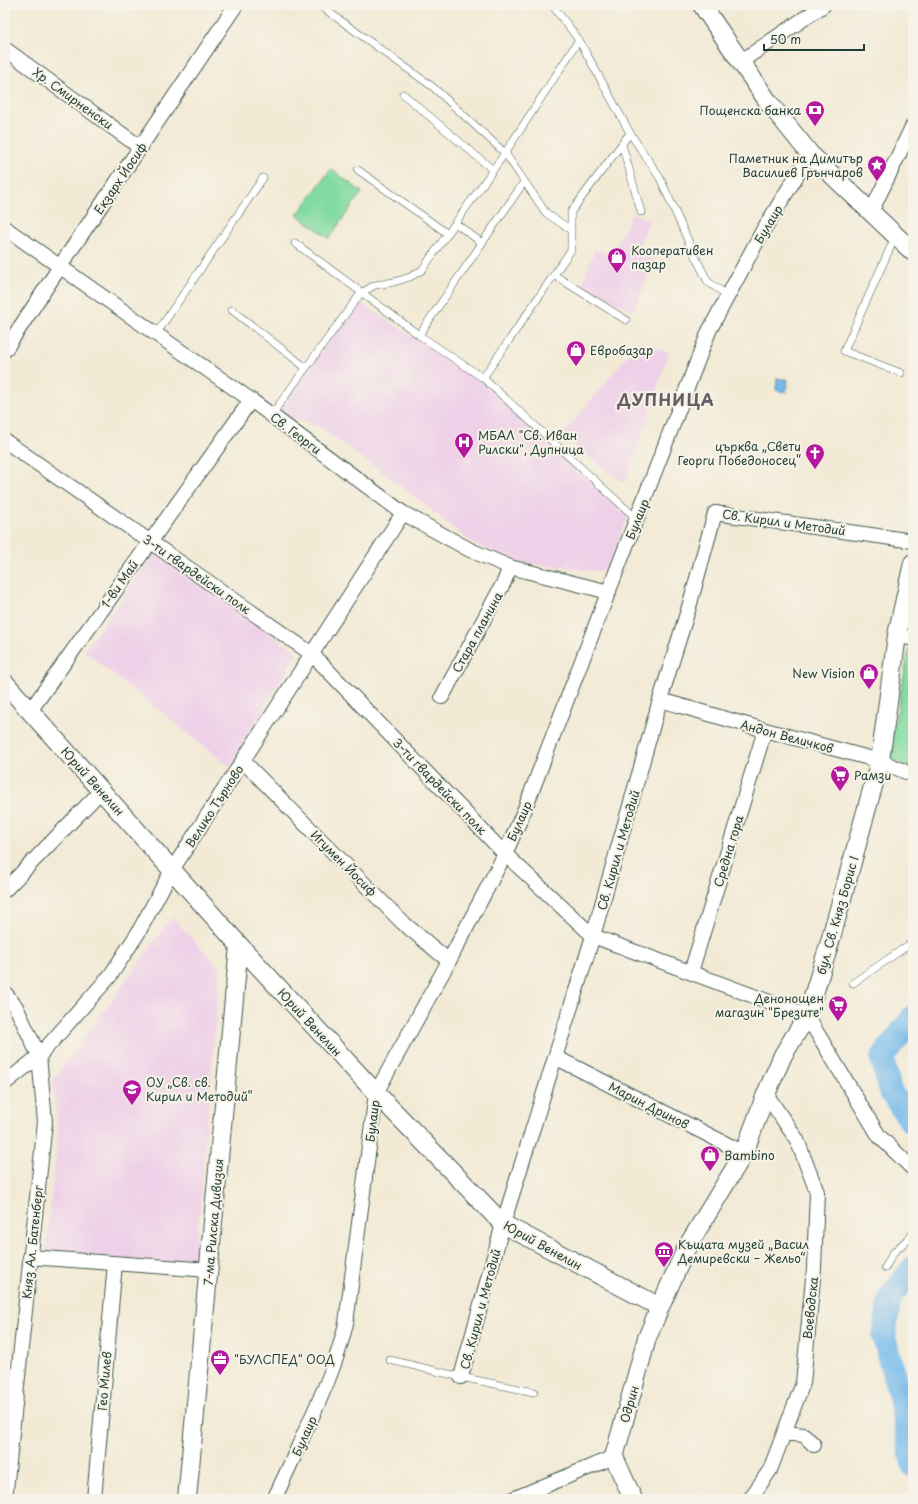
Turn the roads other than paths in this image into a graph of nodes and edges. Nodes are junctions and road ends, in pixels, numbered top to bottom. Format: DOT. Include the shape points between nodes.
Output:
graph roads {
  1 [pos="236,5"];
  2 [pos="319,5"];
  3 [pos="552,5"];
  4 [pos="702,5"];
  5 [pos="824,5"];
  6 [pos="579,40"];
  7 [pos="5,48"];
  8 [pos="740,62"];
  9 [pos="403,94"];
  10 [pos="913,125"];
  11 [pos="630,134"];
  12 [pos="622,144"];
  13 [pos="141,148"];
  14 [pos="505,153"];
  15 [pos="810,154"];
  16 [pos="358,170"];
  17 [pos="493,170"];
  18 [pos="263,178"];
  19 [pos="524,182"];
  20 [pos="641,212"];
  21 [pos="871,212"];
  22 [pos="455,223"];
  23 [pos="5,228"];
  24 [pos="571,230"];
  25 [pos="448,234"];
  26 [pos="896,235"];
  27 [pos="295,242"];
  28 [pos="482,243"];
  29 [pos="913,252"];
  30 [pos="60,266"];
  31 [pos="554,276"];
  32 [pos="361,293"];
  33 [pos="727,295"];
  34 [pos="232,310"];
  35 [pos="626,320"];
  36 [pos="156,334"];
  37 [pos="419,335"];
  38 [pos="5,350"];
  39 [pos="305,367"];
  40 [pos="901,373"];
  41 [pos="482,378"];
  42 [pos="252,400"];
  43 [pos="272,414"];
  44 [pos="5,441"];
  45 [pos="403,513"];
  46 [pos="637,519"];
  47 [pos="913,541"];
  48 [pos="149,542"];
  49 [pos="913,563"];
  50 [pos="510,567"];
  51 [pos="608,592"];
  52 [pos="905,637"];
  53 [pos="312,654"];
  54 [pos="5,683"];
  55 [pos="442,697"];
  56 [pos="660,700"];
  57 [pos="30,710"];
  58 [pos="765,730"];
  59 [pos="243,761"];
  60 [pos="880,761"];
  61 [pos="913,775"];
  62 [pos="102,790"];
  63 [pos="505,854"];
  64 [pos="172,870"];
  65 [pos="5,890"];
  66 [pos="593,936"];
  67 [pos="913,942"];
  68 [pos="239,945"];
  69 [pos="449,961"];
  70 [pos="691,972"];
  71 [pos="854,983"];
  72 [pos="5,993"];
  73 [pos="806,1016"];
  74 [pos="39,1056"];
  75 [pos="555,1057"];
  76 [pos="5,1083"];
  77 [pos="376,1093"];
  78 [pos="766,1094"];
  79 [pos="744,1153"];
  80 [pos="913,1169"];
  81 [pos="503,1224"];
  82 [pos="913,1234"];
  83 [pos="30,1257"];
  84 [pos="115,1263"];
  85 [pos="885,1268"];
  86 [pos="209,1270"];
  87 [pos="660,1307"];
  88 [pos="390,1360"];
  89 [pos="461,1377"];
  90 [pos="534,1392"];
  91 [pos="784,1433"];
  92 [pos="814,1445"];
  93 [pos="614,1457"];
  94 [pos="5,1499"];
  95 [pos="94,1499"];
  96 [pos="187,1499"];
  97 [pos="274,1499"];
  98 [pos="513,1499"];
  99 [pos="633,1499"];
  100 [pos="750,1499"];
  1 -- 13 [label="street, Екзарх Йосиф"];
  2 -- 14 [label="lane" via="433,87"];
  3 -- 6 [label="lane"];
  4 -- 8 [label="street"];
  5 -- 8 [label="street"];
  6 -- 11 [label="lane"];
  6 -- 14 [label="lane"];
  7 -- 13 [label="street, Хр. Смирненски"];
  8 -- 15 [label="street"];
  9 -- 17 [label="lane"];
  10 -- 21 [label="street"];
  11 -- 12 [label="lane"];
  11 -- 33 [label="lane" via="660,178 708,282"];
  12 -- 20 [label="lane"];
  12 -- 24 [label="lane" via="571,212"];
  13 -- 30 [label="street, Екзарх Йосиф"];
  14 -- 17 [label="lane"];
  14 -- 19 [label="lane"];
  15 -- 21 [label="street"];
  15 -- 33 [label="street, Булаир"];
  16 -- 25 [label="lane"];
  17 -- 22 [label="lane"];
  18 -- 36 [label="lane"];
  19 -- 24 [label="lane" via="546,213"];
  19 -- 28 [label="lane"];
  21 -- 26 [label="street"];
  22 -- 25 [label="lane"];
  22 -- 28 [label="lane"];
  23 -- 30 [label="street, Св. Георги"];
  24 -- 31 [label="lane" via="571,250"];
  25 -- 32 [label="lane" via="422,270 410,277 375,285"];
  26 -- 29 [label="street"];
  26 -- 40 [label="lane" via="844,350"];
  27 -- 32 [label="lane"];
  28 -- 37 [label="lane"];
  30 -- 36 [label="street, Св. Георги"];
  30 -- 38 [label="street, Екзарх Йосиф"];
  31 -- 35 [label="lane"];
  31 -- 41 [label="lane"];
  32 -- 37 [label="lane"];
  32 -- 39 [label="lane"];
  33 -- 46 [label="street, Булаир" via="709,331"];
  34 -- 39 [label="lane"];
  36 -- 42 [label="street, Св. Георги"];
  37 -- 41 [label="lane"];
  39 -- 43 [label="lane"];
  41 -- 46 [label="lane"];
  42 -- 43 [label="street, Св. Георги"];
  42 -- 48 [label="street, 1-ви Май"];
  43 -- 45 [label="street, Св. Георги"];
  44 -- 48 [label="street, 3-ти гвардейски полк"];
  45 -- 50 [label="street, Св. Георги" via="470,550"];
  45 -- 53 [label="street, Велико Търново"];
  46 -- 51 [label="street, Булаир"];
  47 -- 56 [label="street, Св. Кирил и Методий" via="716,513"];
  48 -- 53 [label="street, 3-ти гвардейски полк"];
  48 -- 57 [label="street, 1-ви Май"];
  49 -- 52 [label="street, бул. Св. Княз Борис I"];
  50 -- 51 [label="street, Св. Георги"];
  50 -- 55 [label="street, Стара планина"];
  51 -- 63 [label="street, Булаир" via="540,772"];
  52 -- 60 [label="street, бул. Св. Княз Борис I"];
  53 -- 59 [label="street, Велико Търново"];
  53 -- 63 [label="street, 3-ти гвардейски полк"];
  54 -- 57 [label="street, Юрий Венелин"];
  56 -- 58 [label="street, Андон Величков"];
  56 -- 66 [label="street, Св. Кирил и Методий"];
  57 -- 62 [label="street, Юрий Венелин"];
  58 -- 60 [label="street, Андон Величков"];
  58 -- 70 [label="street, Средна гора"];
  59 -- 64 [label="street, Велико Търново"];
  59 -- 69 [label="street, Игумен Йосиф" via="402,922"];
  60 -- 61 [label="street, Андон Величков"];
  60 -- 73 [label="street, бул. Св. Княз Борис I"];
  62 -- 64 [label="street, Юрий Венелин"];
  62 -- 65 [label="street"];
  63 -- 66 [label="street, 3-ти гвардейски полк"];
  63 -- 69 [label="street, Булаир"];
  64 -- 68 [label="street, Юрий Венелин"];
  64 -- 74 [label="street, Велико Търново" via="110,976"];
  66 -- 70 [label="street, 3-ти гвардейски полк"];
  66 -- 75 [label="street, Св. Кирил и Методий"];
  67 -- 71 [label="lane"];
  68 -- 77 [label="street, Юрий Венелин"];
  68 -- 86 [label="street, 7-ма Рилска Дивизия"];
  69 -- 77 [label="street, Булаир"];
  70 -- 73 [label="street, 3-ти гвардейски полк"];
  72 -- 74 [label="street, Княз Ал. Батенберг" via="16,1007"];
  73 -- 78 [label="street, бул. Св. Княз Борис I" via="783,1055"];
  73 -- 80 [label="street" via="879,1136"];
  74 -- 76 [label="street, Велико Търново"];
  74 -- 83 [label="street, Княз Ал. Батенберг" via="45,1122"];
  75 -- 79 [label="street, Марин Дринов"];
  75 -- 81 [label="street, Св. Кирил и Методий"];
  77 -- 81 [label="street, Юрий Венелин"];
  77 -- 97 [label="street, Булаир" via="346,1323 340,1349"];
  78 -- 79 [label="street, бул. Св. Княз Борис I"];
  78 -- 91 [label="street, Воеводска" via="797,1140 817,1192 814,1268 803,1383"];
  79 -- 87 [label="street, бул. Св. Княз Борис I" via="687,1247"];
  81 -- 87 [label="street, Юрий Венелин"];
  81 -- 89 [label="street, Св. Кирил и Методий"];
  82 -- 85 [label="lane" via="893,1253"];
  83 -- 84 [label="street"];
  83 -- 94 [label="street, Княз Ал. Батенберг"];
  84 -- 86 [label="street"];
  84 -- 95 [label="street, Гео Милев"];
  86 -- 96 [label="street, 7-ма Рилска Дивизия"];
  87 -- 93 [label="street, Одрин" via="647,1338"];
  88 -- 89 [label="lane"];
  89 -- 90 [label="lane"];
  91 -- 92 [label="street" via="804,1435"];
  91 -- 100 [label="street, Воеводска" via="770,1470"];
  93 -- 98 [label="street"];
  93 -- 99 [label="street"];
}
